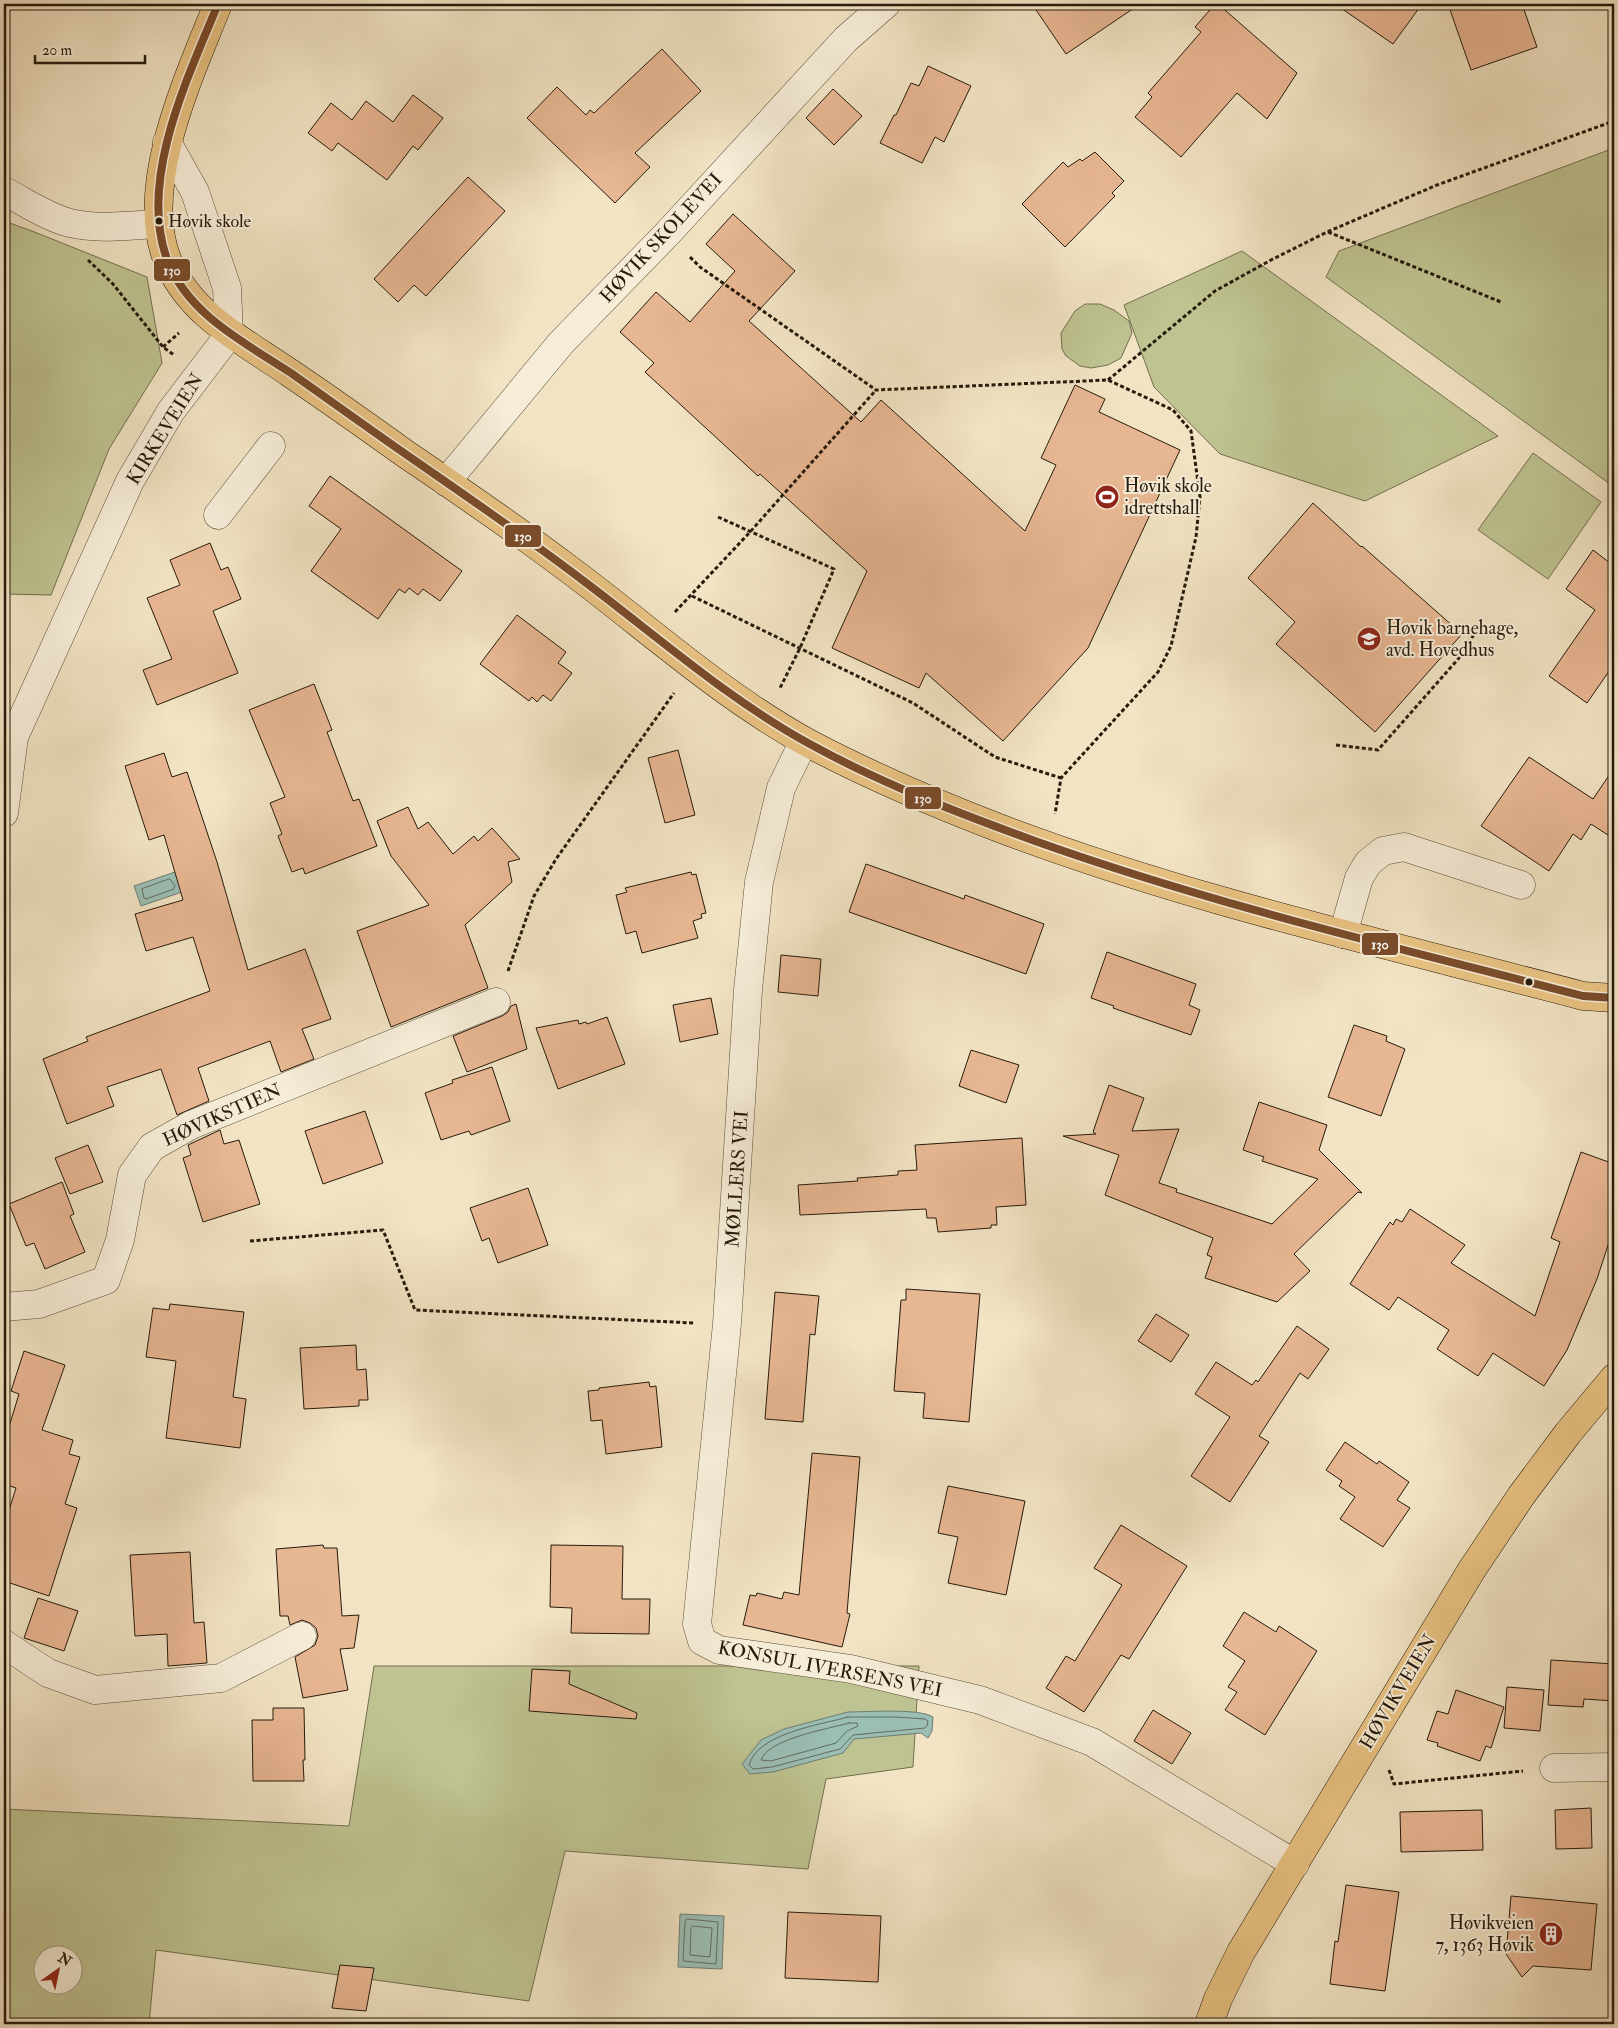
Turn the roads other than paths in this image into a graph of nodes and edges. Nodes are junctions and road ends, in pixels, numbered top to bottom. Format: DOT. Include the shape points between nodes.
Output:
graph roads {
  1 [pos="218,4"];
  2 [pos="886,4"];
  3 [pos="167,142"];
  4 [pos="4,191"];
  5 [pos="159,224"];
  6 [pos="229,335"];
  7 [pos="271,446"];
  8 [pos="446,482"];
  9 [pos="218,515"];
  10 [pos="9,736"];
  11 [pos="804,740"];
  12 [pos="4,813"];
  13 [pos="1521,885"];
  14 [pos="1343,934"];
  15 [pos="1583,996"];
  16 [pos="1614,998"];
  17 [pos="496,1002"];
  18 [pos="1614,1014"];
  19 [pos="4,1307"];
  20 [pos="1614,1378"];
  21 [pos="697,1624"];
  22 [pos="302,1636"];
  23 [pos="4,1644"];
  24 [pos="1614,1767"];
  25 [pos="1554,1768"];
  26 [pos="1295,1864"];
  27 [pos="1209,2024"];
  1 -- 3 [label="main road" via="190,72"];
  2 -- 8 [label="street, HØVIK SKOLEVEI" via="846,39 561,344"];
  3 -- 5 [label="main road" via="161,175"];
  3 -- 6 [label="street" via="195,192 227,288"];
  4 -- 5 [label="street" via="70,223 112,226"];
  5 -- 6 [label="main road" via="167,258 176,277 187,294"];
  6 -- 8 [label="main road"];
  6 -- 10 [label="street, KIRKEVEIEN" via="171,411 130,481"];
  7 -- 9 [label="street"];
  8 -- 11 [label="main road" via="570,570 693,667"];
  10 -- 12 [label="street, KIRKEVEIEN"];
  11 -- 14 [label="main road" via="881,780 1049,847 1143,878"];
  11 -- 21 [label="street, MØLLERS VEI" via="781,788 759,882 748,990 728,1324"];
  13 -- 14 [label="street" via="1404,847 1383,851 1368,863 1360,878"];
  14 -- 15 [label="main road"];
  15 -- 16 [label="main road"];
  15 -- 18 [label="main road"];
  17 -- 19 [label="street, HØVIKSTIEN" via="191,1125 152,1147 132,1175 120,1240 106,1280 39,1304"];
  20 -- 26 [label="main road, HØVIKVEIEN" via="1521,1496 1471,1571"];
  21 -- 26 [label="street, KONSUL IVERSENS VEI" via="702,1641 719,1650 851,1669 971,1698 1092,1742"];
  22 -- 23 [label="street" via="220,1678 95,1690 48,1673"];
  24 -- 25 [label="street"];
  26 -- 27 [label="main road, HØVIKVEIEN" via="1241,1952"];
}
